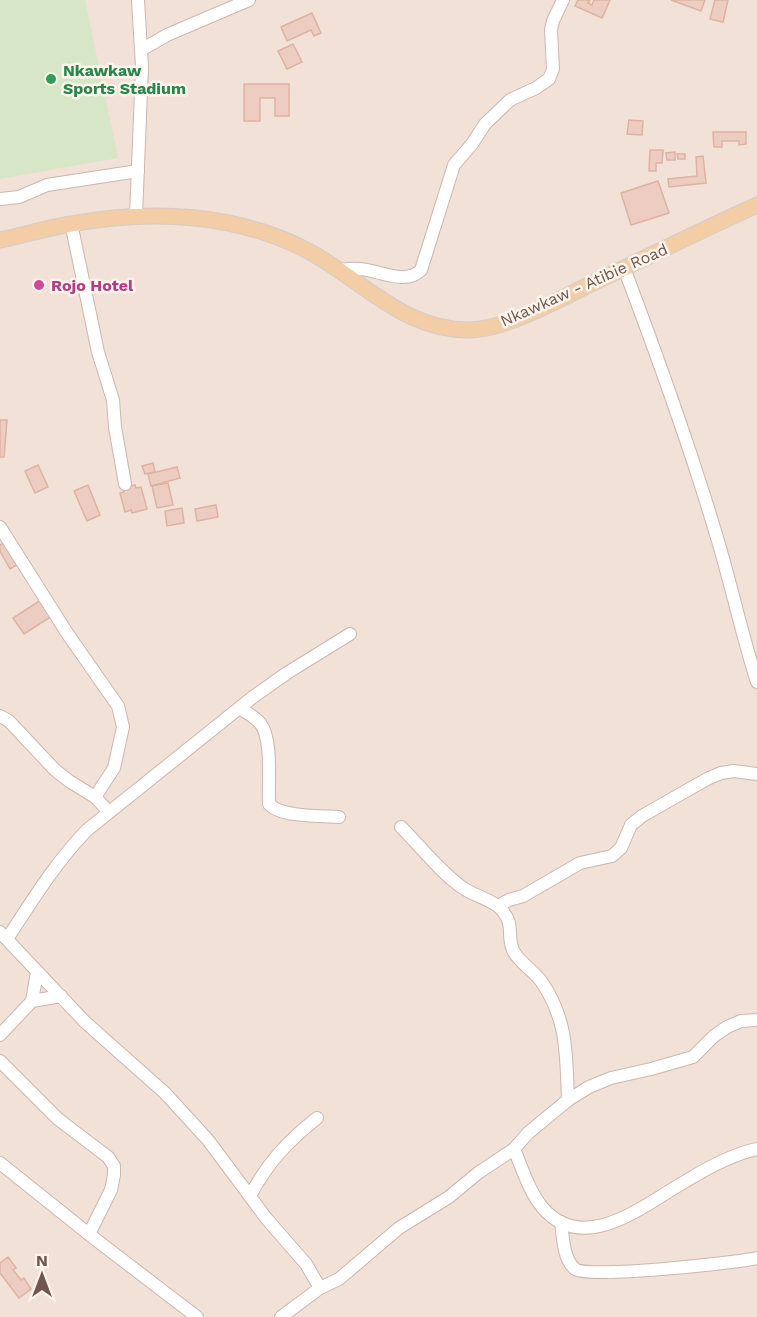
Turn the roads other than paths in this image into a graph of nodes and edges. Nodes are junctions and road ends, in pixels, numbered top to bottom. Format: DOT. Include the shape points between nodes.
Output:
graph roads {
  1 [pos="138,0"];
  2 [pos="249,0"];
  3 [pos="563,0"];
  4 [pos="141,50"];
  5 [pos="138,171"];
  6 [pos="0,199"];
  7 [pos="757,205"];
  8 [pos="136,216"];
  9 [pos="71,224"];
  10 [pos="0,240"];
  11 [pos="624,268"];
  12 [pos="340,270"];
  13 [pos="126,484"];
  14 [pos="0,527"];
  15 [pos="350,634"];
  16 [pos="757,682"];
  17 [pos="241,709"];
  18 [pos="0,716"];
  19 [pos="757,774"];
  20 [pos="95,797"];
  21 [pos="110,812"];
  22 [pos="339,817"];
  23 [pos="401,827"];
  24 [pos="498,906"];
  25 [pos="3,935"];
  26 [pos="37,972"];
  27 [pos="61,996"];
  28 [pos="32,1001"];
  29 [pos="757,1020"];
  30 [pos="0,1035"];
  31 [pos="0,1061"];
  32 [pos="568,1100"];
  33 [pos="317,1118"];
  34 [pos="514,1149"];
  35 [pos="757,1149"];
  36 [pos="0,1162"];
  37 [pos="250,1196"];
  38 [pos="561,1222"];
  39 [pos="89,1234"];
  40 [pos="757,1258"];
  41 [pos="320,1288"];
  42 [pos="197,1317"];
  43 [pos="281,1317"];
  1 -- 4 [label="street"];
  2 -- 4 [label="street"];
  3 -- 12 [label="street" via="551,30 553,69 549,79 510,100 485,124 454,165 421,270 416,275 399,277 358,268"];
  4 -- 5 [label="street"];
  5 -- 6 [label="street" via="47,184 19,197"];
  5 -- 8 [label="street"];
  7 -- 11 [label="main road, Nkawkaw - Atibie Road"];
  8 -- 9 [label="main road, Nkawkaw - Atibie Road"];
  8 -- 12 [label="main road, Nkawkaw - Atibie Road" via="181,216 235,225 285,241"];
  9 -- 10 [label="main road, Nkawkaw - Atibie Road"];
  9 -- 13 [label="street" via="98,352 113,400"];
  11 -- 12 [label="main road, Nkawkaw - Atibie Road" via="518,317 471,330 411,318 374,297"];
  11 -- 16 [label="street" via="697,475"];
  14 -- 20 [label="street" via="118,706 123,728 114,768"];
  15 -- 17 [label="street" via="287,673"];
  17 -- 21 [label="street"];
  17 -- 22 [label="street" via="261,724 266,736 269,804 288,813"];
  18 -- 20 [label="street" via="9,720 62,776"];
  19 -- 24 [label="street" via="734,771 707,779 642,816 631,825 621,848 612,856 580,863"];
  20 -- 21 [label="street"];
  21 -- 25 [label="street" via="67,851"];
  23 -- 24 [label="street" via="463,888"];
  24 -- 32 [label="street" via="511,928 515,954 541,981 562,1024"];
  25 -- 26 [label="street"];
  26 -- 27 [label="street"];
  26 -- 28 [label="street"];
  27 -- 28 [label="street"];
  27 -- 37 [label="street" via="165,1093 208,1140"];
  28 -- 30 [label="street"];
  29 -- 32 [label="street" via="727,1027 693,1057 611,1078"];
  31 -- 39 [label="street" via="58,1119 108,1157 114,1167 111,1190"];
  32 -- 34 [label="street"];
  33 -- 37 [label="street" via="280,1150"];
  34 -- 38 [label="street" via="542,1206"];
  34 -- 41 [label="street" via="399,1228 339,1279"];
  35 -- 38 [label="street" via="715,1165 631,1215 607,1224 592,1228"];
  36 -- 39 [label="street"];
  37 -- 41 [label="street" via="306,1264"];
  38 -- 40 [label="street" via="569,1263 578,1271 661,1268"];
  39 -- 42 [label="street"];
  41 -- 43 [label="street"];
}
